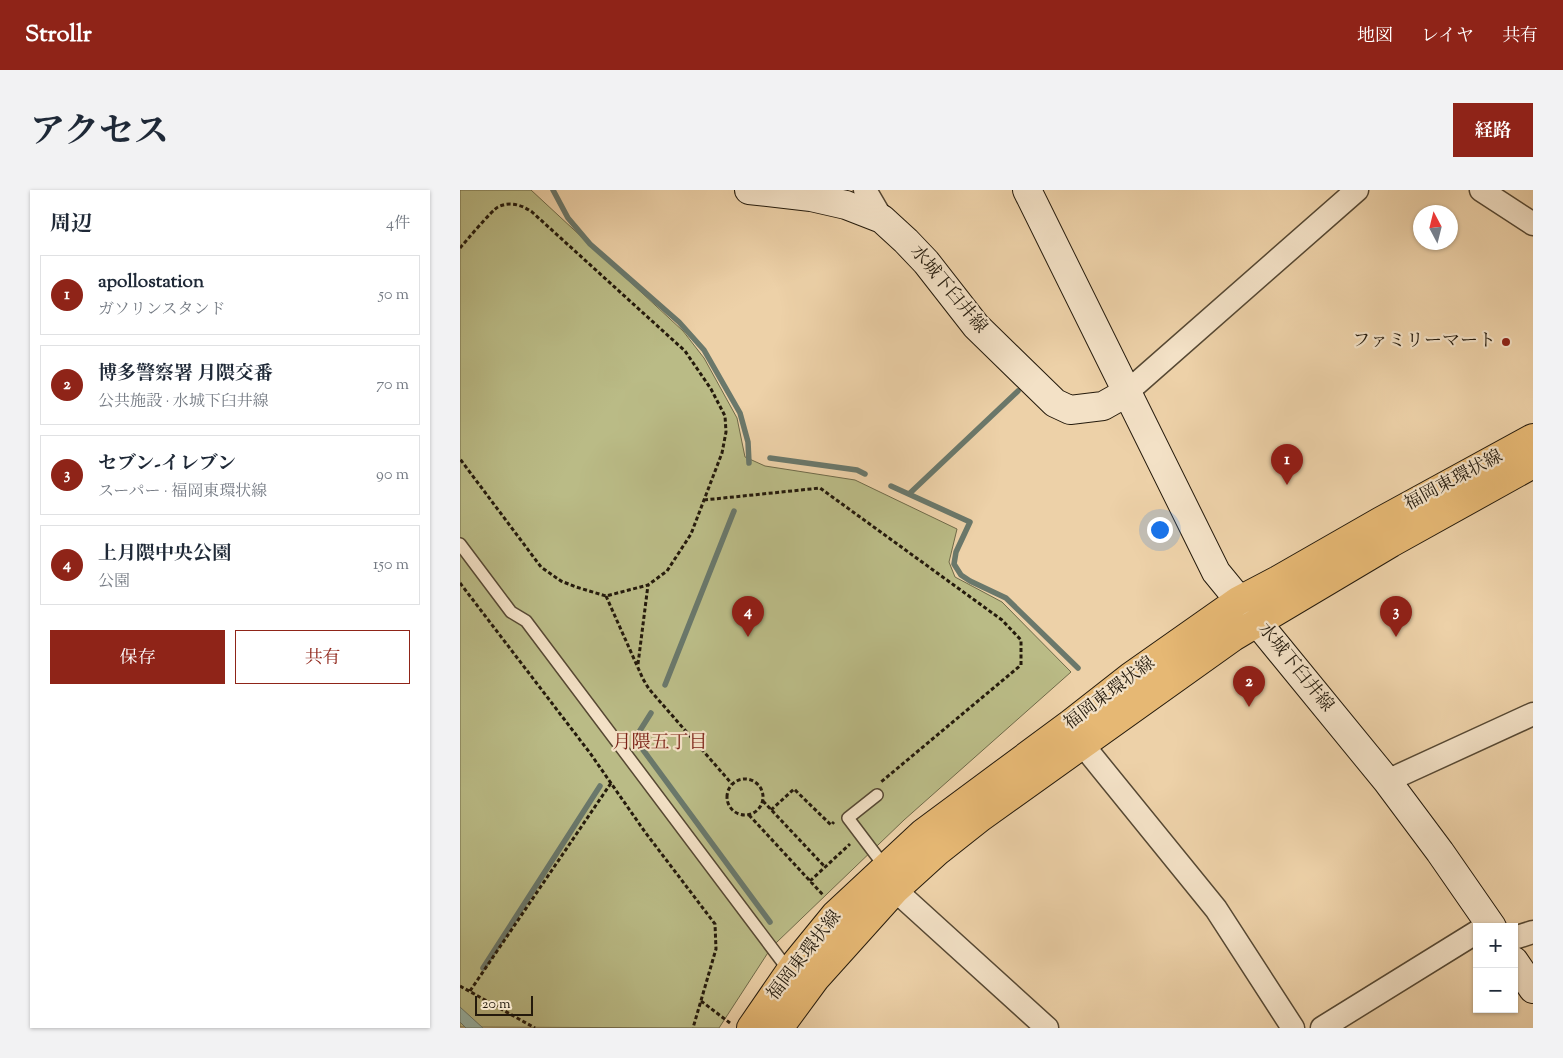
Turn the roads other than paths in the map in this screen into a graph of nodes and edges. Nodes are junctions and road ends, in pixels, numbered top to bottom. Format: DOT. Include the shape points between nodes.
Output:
graph roads {
  1 [pos="749,190"];
  2 [pos="865,190"];
  3 [pos="1027,190"];
  4 [pos="1357,190"];
  5 [pos="1481,190"];
  6 [pos="882,220"];
  7 [pos="1533,224"];
  8 [pos="1126,393"];
  9 [pos="1533,438"];
  10 [pos="1533,464"];
  11 [pos="460,544"];
  12 [pos="1238,601"];
  13 [pos="1257,622"];
  14 [pos="1533,714"];
  15 [pos="1082,744"];
  16 [pos="1387,781"];
  17 [pos="877,790"];
  18 [pos="890,878"];
  19 [pos="1483,923"];
  20 [pos="1533,932"];
  21 [pos="1473,936"];
  22 [pos="1518,937"];
  23 [pos="1518,966"];
  24 [pos="790,972"];
  25 [pos="1533,989"];
  26 [pos="742,1026"];
  27 [pos="779,1028"];
  28 [pos="1047,1028"];
  29 [pos="1294,1028"];
  30 [pos="1322,1028"];
  1 -- 6 [label="main road, 水城下臼井線" via="838,203"];
  2 -- 6 [label="street"];
  3 -- 8 [label="main road, 水城下臼井線"];
  4 -- 8 [label="street"];
  5 -- 7 [label="street"];
  6 -- 8 [label="main road, 水城下臼井線" via="926,262 982,332 1055,403 1070,410 1103,406"];
  8 -- 12 [label="main road, 水城下臼井線" via="1216,572"];
  9 -- 12 [label="main road, 福岡東環状線"];
  10 -- 13 [label="main road, 福岡東環状線"];
  11 -- 24 [label="lane" via="511,612 526,621"];
  12 -- 13 [label="main road, 水城下臼井線"];
  12 -- 18 [label="main road, 福岡東環状線" via="923,833"];
  13 -- 15 [label="main road, 福岡東環状線"];
  13 -- 16 [label="main road, 水城下臼井線"];
  14 -- 16 [label="street"];
  15 -- 18 [label="main road, 福岡東環状線" via="938,851"];
  15 -- 29 [label="street" via="1216,909"];
  16 -- 19 [label="main road, 水城下臼井線" via="1440,852"];
  17 -- 18 [label="lane" via="848,818"];
  18 -- 24 [label="main road, 福岡東環状線" via="835,915"];
  18 -- 27 [label="main road, 福岡東環状線"];
  18 -- 28 [label="street"];
  20 -- 22 [label="street"];
  21 -- 30 [label="street"];
  23 -- 25 [label="main road"];
  24 -- 26 [label="main road, 福岡東環状線"];
}
